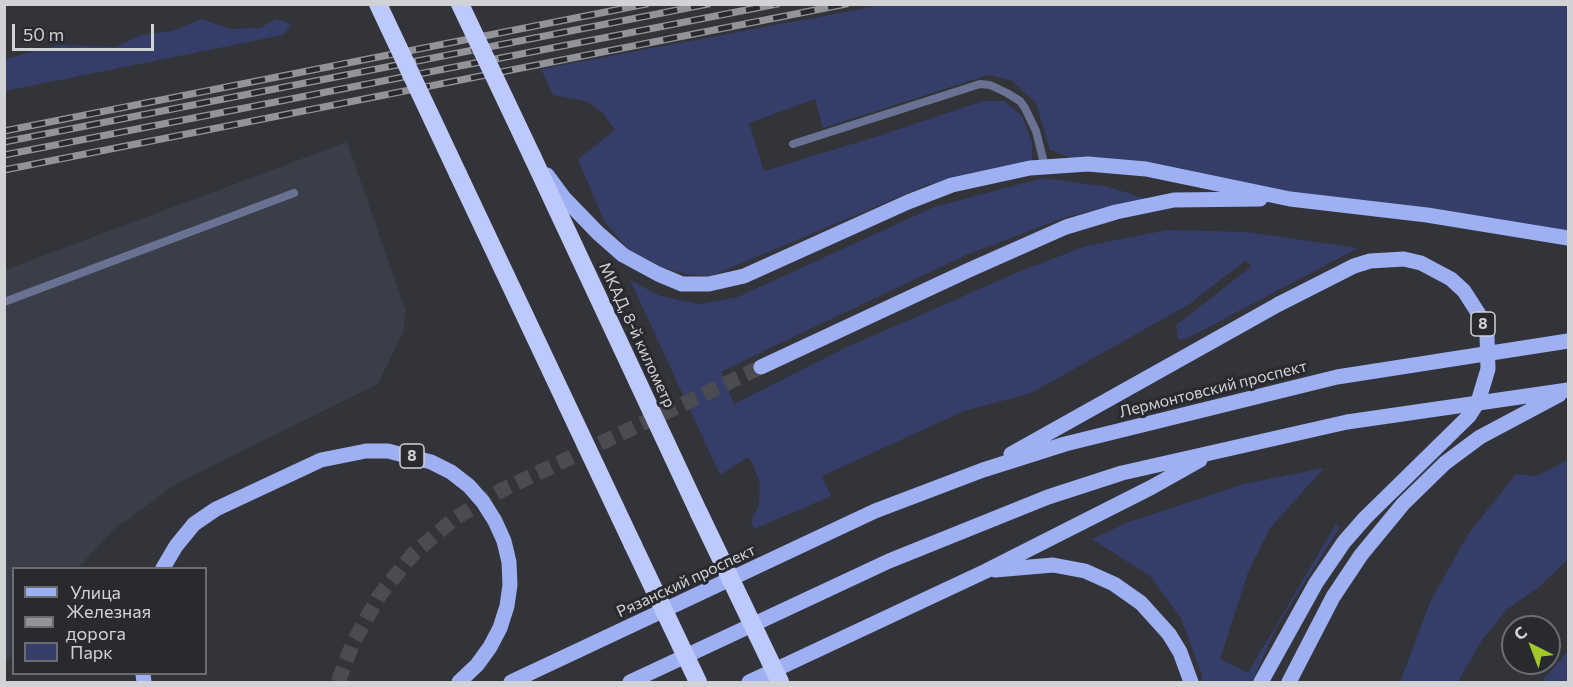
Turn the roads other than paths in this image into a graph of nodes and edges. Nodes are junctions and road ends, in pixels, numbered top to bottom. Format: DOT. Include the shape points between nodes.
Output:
graph roads {
  1 [pos="378,4"];
  2 [pos="460,4"];
  3 [pos="793,144"];
  4 [pos="532,156"];
  5 [pos="1045,167"];
  6 [pos="294,193"];
  7 [pos="1290,199"];
  8 [pos="1569,238"];
  9 [pos="4,302"];
  10 [pos="1569,341"];
  11 [pos="761,368"];
  12 [pos="1569,390"];
  13 [pos="1215,451"];
  14 [pos="983,470"];
  15 [pos="875,511"];
  16 [pos="164,567"];
  17 [pos="986,571"];
  18 [pos="459,682"];
  19 [pos="511,682"];
  20 [pos="630,682"];
  21 [pos="698,682"];
  22 [pos="748,682"];
  23 [pos="780,682"];
  24 [pos="1191,682"];
  25 [pos="1261,682"];
  26 [pos="1288,682"];
  1 -- 21 [label="highway, bridge"];
  2 -- 4 [label="highway, МКАД, 8-й километр, bridge"];
  3 -- 5 [label="lane" via="980,84 1020,101 1036,131"];
  4 -- 5 [label="main road" via="597,233 623,255 682,284 709,284 744,276 952,185"];
  4 -- 23 [label="highway, МКАД, 8-й километр, bridge"];
  5 -- 7 [label="main road" via="1088,164 1146,169"];
  6 -- 9 [label="lane"];
  7 -- 8 [label="main road" via="1427,215"];
  7 -- 11 [label="main road" via="1174,200 1066,227"];
  10 -- 14 [label="main road, Лермонтовский проспект" via="1337,377 1065,444"];
  12 -- 13 [label="main road" via="1347,422"];
  12 -- 26 [label="main road" via="1480,437 1445,463 1403,504 1333,597"];
  13 -- 17 [label="main road"];
  13 -- 20 [label="main road" via="1122,473 1048,497 888,561"];
  14 -- 15 [label="main road, Лермонтовский проспект"];
  14 -- 25 [label="main road, 8, bridge" via="1354,266 1404,259 1429,266 1451,279 1482,319 1487,336 1488,369 1478,402 1469,416 1344,542 1316,583"];
  15 -- 19 [label="main road, Рязанский проспект"];
  16 -- 18 [label="main road, 8" via="194,524 216,509 321,460 388,451 431,462 451,472 483,502 504,541 508,562 510,585 500,628 483,656"];
  17 -- 22 [label="main road"];
  17 -- 24 [label="main road" via="1053,565 1085,571 1114,584 1141,603 1169,634"];
}
